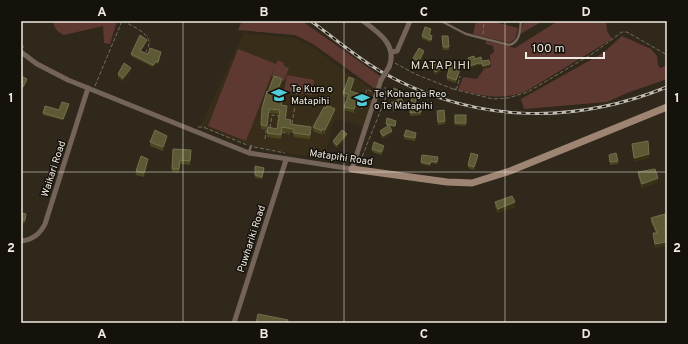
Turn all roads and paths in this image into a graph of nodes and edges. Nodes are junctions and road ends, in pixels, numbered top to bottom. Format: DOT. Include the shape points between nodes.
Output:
graph roads {
  1 [pos="122,21"];
  2 [pos="363,21"];
  3 [pos="410,21"];
  4 [pos="441,21"];
  5 [pos="484,21"];
  6 [pos="522,21"];
  7 [pos="482,39"];
  8 [pos="21,45"];
  9 [pos="21,52"];
  10 [pos="30,52"];
  11 [pos="146,52"];
  12 [pos="392,52"];
  13 [pos="667,55"];
  14 [pos="391,61"];
  15 [pos="460,76"];
  16 [pos="383,81"];
  17 [pos="92,87"];
  18 [pos="453,89"];
  19 [pos="297,93"];
  20 [pos="372,95"];
  21 [pos="370,102"];
  22 [pos="361,107"];
  23 [pos="667,107"];
  24 [pos="362,109"];
  25 [pos="278,121"];
  26 [pos="194,126"];
  27 [pos="292,129"];
  28 [pos="282,132"];
  29 [pos="289,134"];
  30 [pos="265,139"];
  31 [pos="251,146"];
  32 [pos="249,153"];
  33 [pos="288,154"];
  34 [pos="304,156"];
  35 [pos="286,160"];
  36 [pos="352,166"];
  37 [pos="21,241"];
  38 [pos="234,323"];
  1 -- 11 [label="path" via="148,39"];
  1 -- 17 [label="path"];
  2 -- 12 [label="street" via="382,36"];
  3 -- 12 [label="street" via="397,51"];
  4 -- 7 [label="lane"];
  5 -- 7 [label="path"];
  6 -- 7 [label="lane" via="514,43"];
  8 -- 10 [label="path"];
  9 -- 17 [label="street, Matapihi Road" via="50,71"];
  12 -- 14 [label="street"];
  13 -- 18 [label="path" via="628,32 622,32 592,54 528,92 493,99"];
  14 -- 16 [label="street, bridge"];
  14 -- 18 [label="path"];
  15 -- 18 [label="path" via="457,88"];
  16 -- 36 [label="street"];
  16 -- 36 [label="path" via="386,97 360,163"];
  17 -- 32 [label="street, Matapihi Road"];
  17 -- 37 [label="street, Waikari Road" via="41,233"];
  19 -- 27 [label="path"];
  20 -- 22 [label="path" via="372,91 367,89 362,101 358,102"];
  21 -- 22 [label="path"];
  22 -- 24 [label="path"];
  23 -- 36 [label="street, Matapihi Road" via="479,182 455,183"];
  25 -- 30 [label="path" via="279,116 272,115 270,130 266,131"];
  26 -- 31 [label="path" via="203,127"];
  28 -- 29 [label="path"];
  31 -- 32 [label="lane"];
  31 -- 33 [label="path"];
  32 -- 35 [label="street, Matapihi Road"];
  33 -- 35 [label="lane"];
  34 -- 36 [label="path"];
  35 -- 36 [label="street, Matapihi Road"];
  35 -- 38 [label="street, Puwhariki Road"];
}
